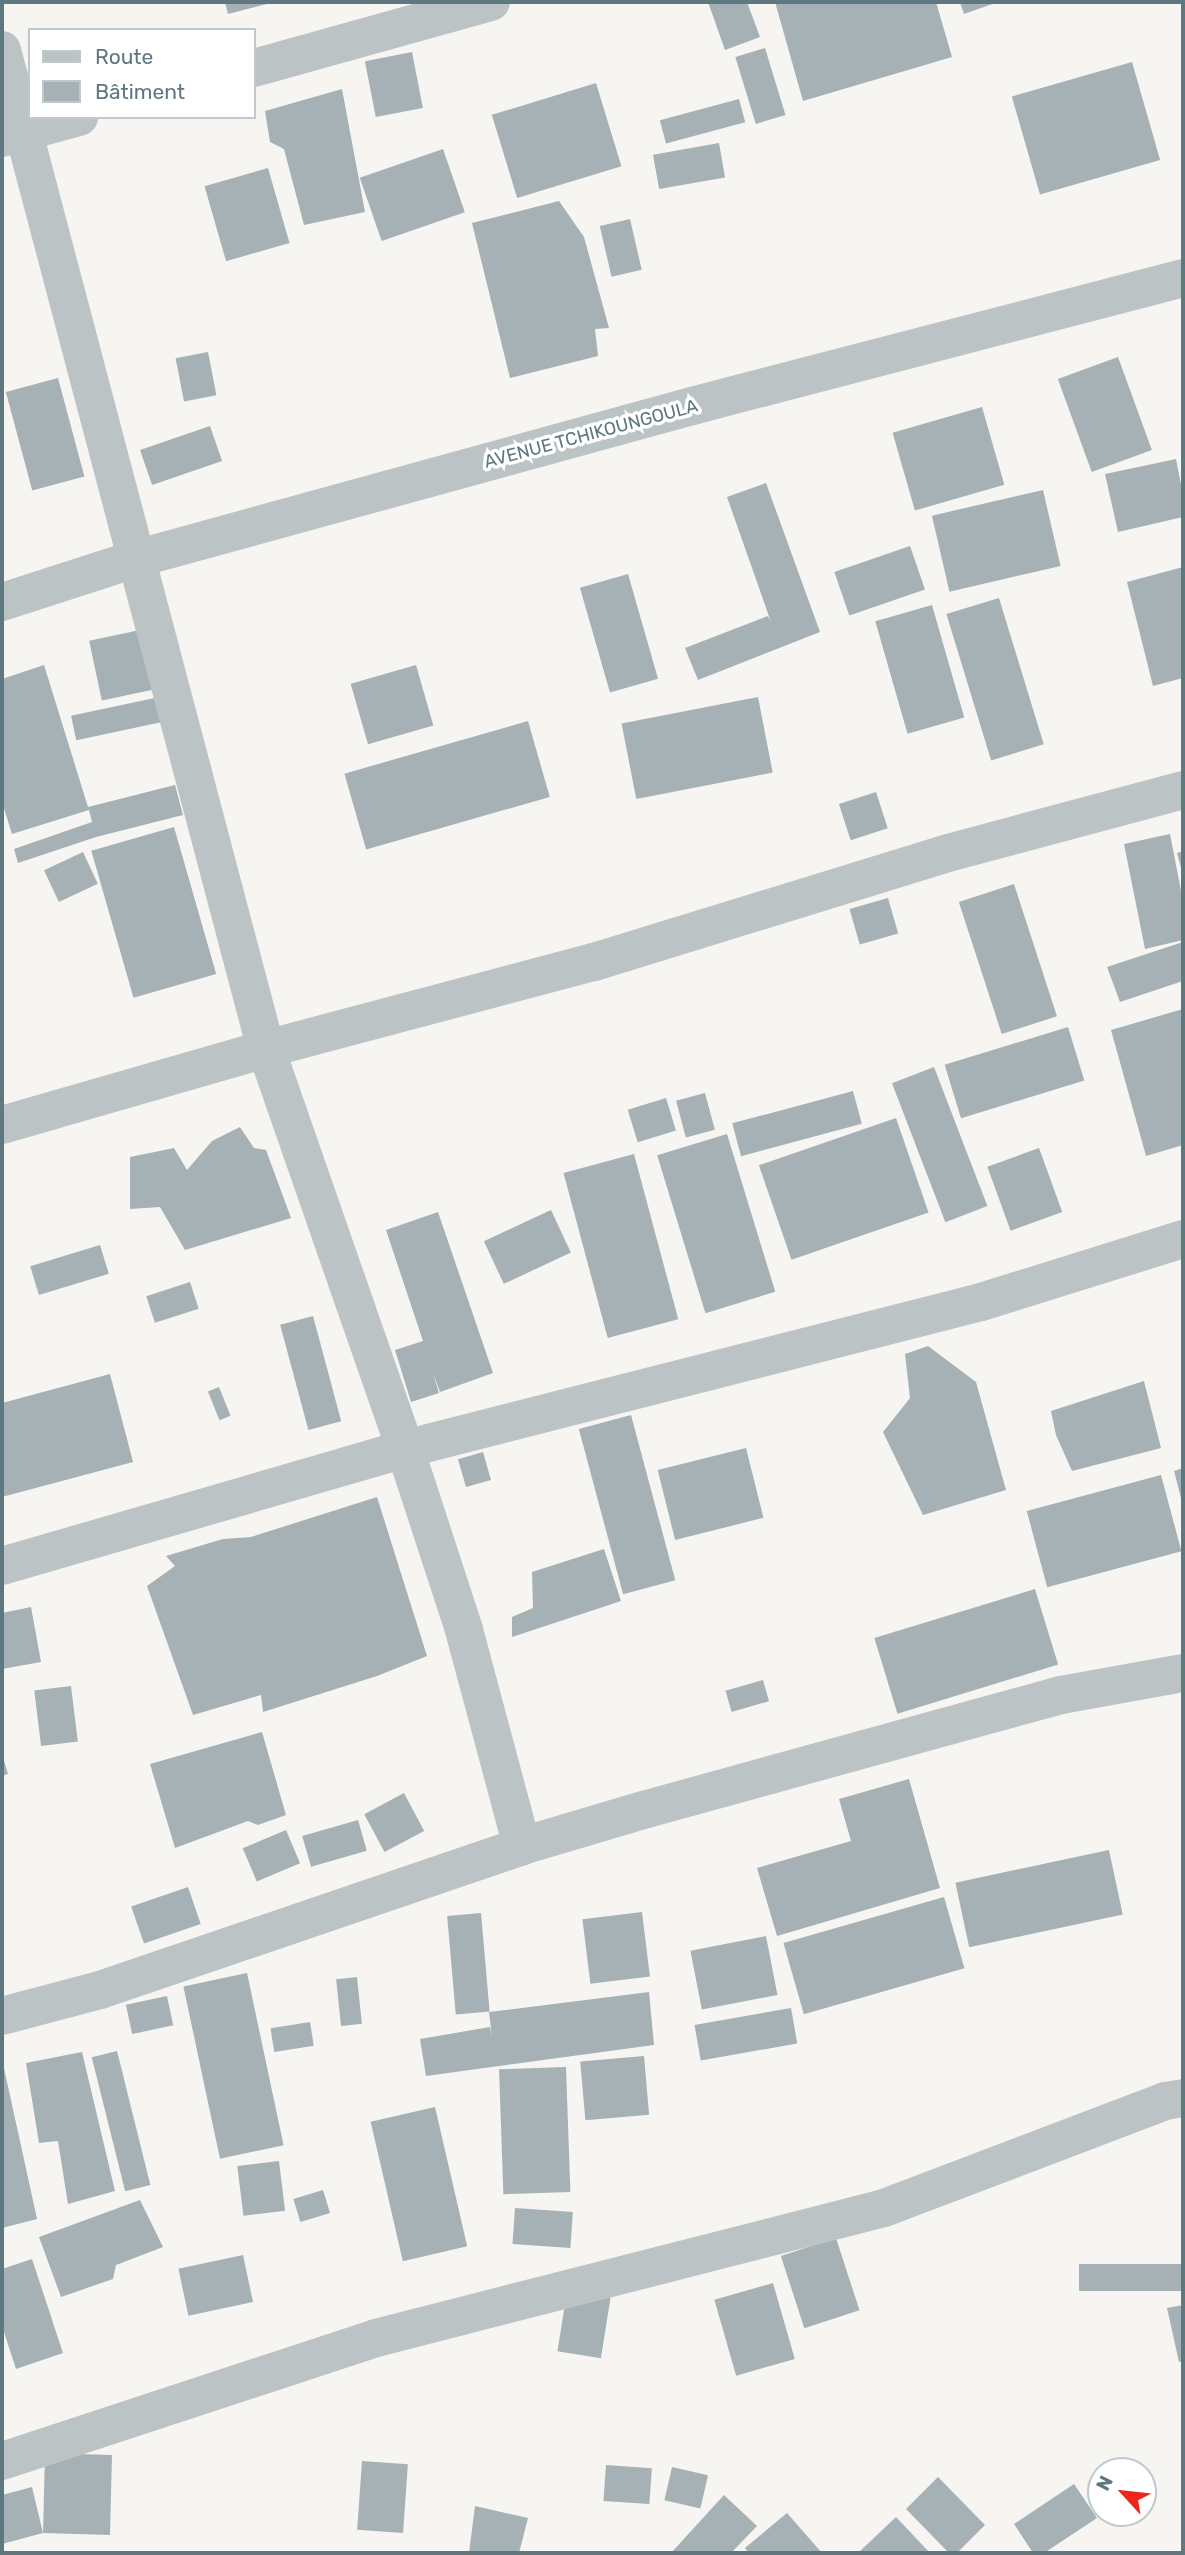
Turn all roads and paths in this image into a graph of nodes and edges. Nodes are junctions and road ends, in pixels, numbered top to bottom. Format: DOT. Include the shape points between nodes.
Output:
graph roads {
  1 [pos="491,2"];
  2 [pos="2,50"];
  3 [pos="256,67"];
  4 [pos="72,119"];
  5 [pos="12,136"];
  6 [pos="1183,278"];
  7 [pos="135,559"];
  8 [pos="2,603"];
  9 [pos="1183,790"];
  10 [pos="266,1049"];
  11 [pos="2,1125"];
  12 [pos="1183,1239"];
  13 [pos="405,1449"];
  14 [pos="2,1566"];
  15 [pos="1183,1673"];
  16 [pos="522,1846"];
  17 [pos="2,2016"];
  18 [pos="1183,2098"];
  19 [pos="2,2461"];
  1 -- 3 [label="street"];
  2 -- 5 [label="street"];
  4 -- 5 [label="street"];
  5 -- 7 [label="street"];
  6 -- 7 [label="street, AVENUE TCHIKOUNGOULA"];
  7 -- 8 [label="street, AVENUE TCHIKOUNGOULA"];
  7 -- 10 [label="street"];
  9 -- 10 [label="street" via="948,853 593,962"];
  10 -- 11 [label="street"];
  10 -- 13 [label="street"];
  12 -- 13 [label="street" via="981,1302"];
  13 -- 14 [label="street"];
  13 -- 16 [label="street" via="464,1630"];
  15 -- 16 [label="street" via="1061,1695"];
  16 -- 17 [label="street" via="100,1990"];
  18 -- 19 [label="street" via="884,2208 376,2338"];
}
